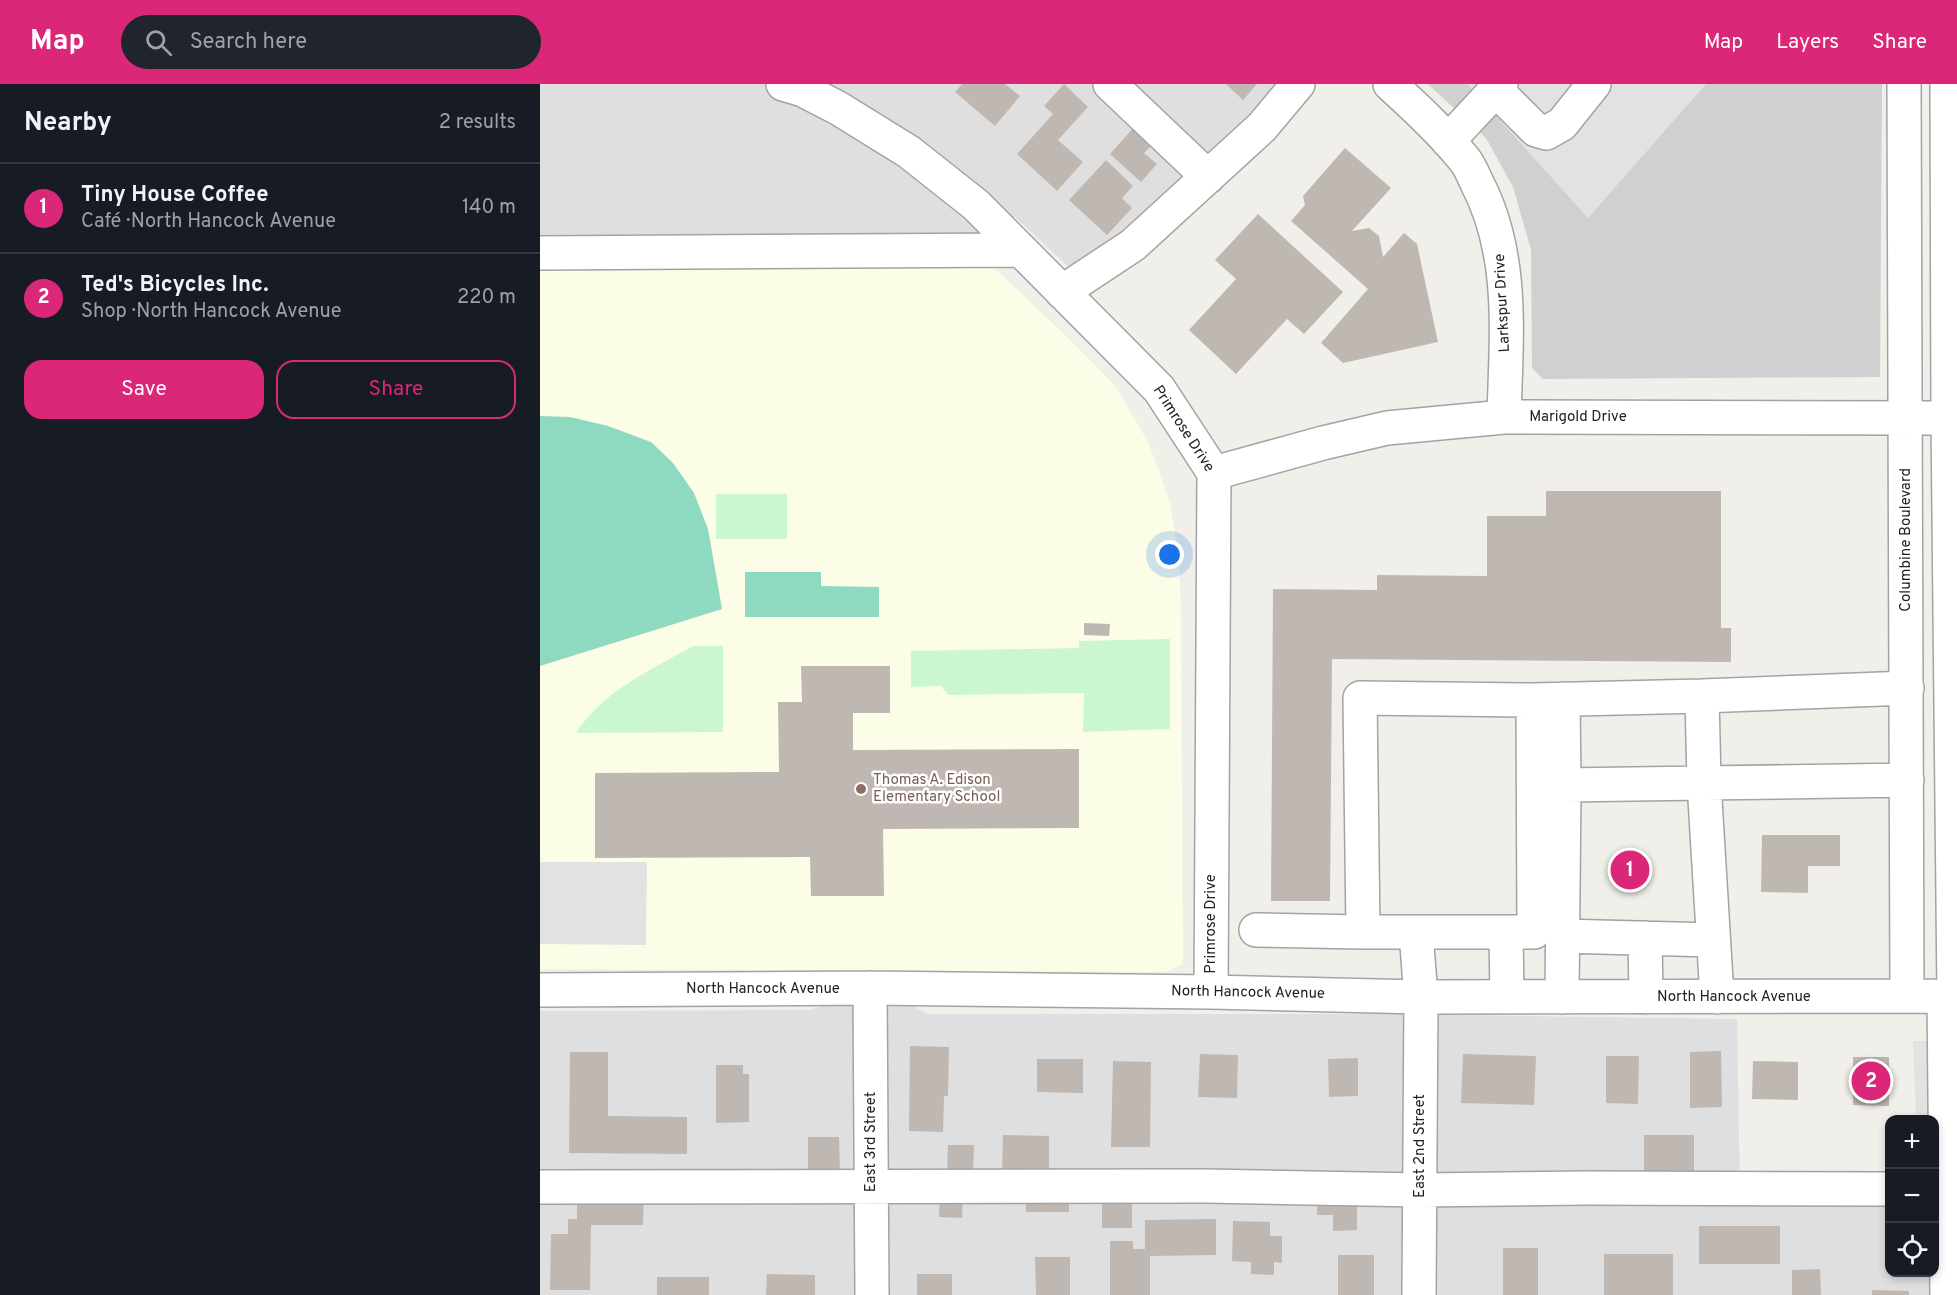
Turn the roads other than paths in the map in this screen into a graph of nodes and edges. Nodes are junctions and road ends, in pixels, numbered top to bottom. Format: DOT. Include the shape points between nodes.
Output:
graph roads {
  1 [pos="783,84"];
  2 [pos="1110,84"];
  3 [pos="1298,84"];
  4 [pos="1390,84"];
  5 [pos="1594,84"];
  6 [pos="1904,84"];
  7 [pos="1947,84"];
  8 [pos="1498,87"];
  9 [pos="1448,141"];
  10 [pos="1209,177"];
  11 [pos="1020,250"];
  12 [pos="540,253"];
  13 [pos="1062,291"];
  14 [pos="1504,417"];
  15 [pos="1948,417"];
  16 [pos="1906,419"];
  17 [pos="1214,473"];
  18 [pos="1906,688"];
  19 [pos="1702,696"];
  20 [pos="1548,700"];
  21 [pos="1906,780"];
  22 [pos="1704,783"];
  23 [pos="1564,785"];
  24 [pos="1256,930"];
  25 [pos="1363,932"];
  26 [pos="1416,933"];
  27 [pos="1534,933"];
  28 [pos="1645,938"];
  29 [pos="1713,940"];
  30 [pos="870,988"];
  31 [pos="540,990"];
  32 [pos="1211,992"];
  33 [pos="1907,996"];
  34 [pos="1952,996"];
  35 [pos="1421,997"];
  36 [pos="1507,997"];
  37 [pos="1562,997"];
  38 [pos="1646,997"];
  39 [pos="1717,997"];
  40 [pos="871,1186"];
  41 [pos="540,1187"];
  42 [pos="1885,1189"];
  43 [pos="1940,1189"];
  44 [pos="1420,1190"];
  45 [pos="872,1295"];
  46 [pos="1419,1295"];
  47 [pos="1947,1295"];
  1 -- 11 [label="street, Primrose Drive" via="838,108 909,152 976,205"];
  2 -- 10 [label="street"];
  3 -- 10 [label="street" via="1262,127"];
  4 -- 9 [label="street, Larkspur Drive"];
  5 -- 8 [label="street" via="1562,124 1546,133 1536,130"];
  6 -- 16 [label="street, Columbine Boulevard"];
  7 -- 15 [label="street"];
  8 -- 9 [label="street"];
  9 -- 14 [label="street, Larkspur Drive" via="1466,161 1489,206 1503,259 1507,318"];
  10 -- 13 [label="street" via="1133,245"];
  11 -- 12 [label="street"];
  11 -- 13 [label="street, Primrose Drive"];
  13 -- 17 [label="street, Primrose Drive" via="1159,389"];
  14 -- 16 [label="street, Marigold Drive"];
  14 -- 17 [label="street, Marigold Drive" via="1387,428"];
  15 -- 16 [label="street, Marigold Drive"];
  15 -- 34 [label="street"];
  16 -- 18 [label="street, Columbine Boulevard"];
  17 -- 32 [label="street, Primrose Drive"];
  18 -- 19 [label="street"];
  18 -- 21 [label="street, Columbine Boulevard"];
  19 -- 20 [label="street"];
  19 -- 22 [label="street"];
  20 -- 23 [label="street"];
  20 -- 25 [label="street" via="1360,698"];
  20 -- 27 [label="street"];
  21 -- 22 [label="street"];
  21 -- 33 [label="street, Columbine Boulevard"];
  22 -- 23 [label="street"];
  22 -- 29 [label="street"];
  23 -- 27 [label="street"];
  24 -- 25 [label="street"];
  25 -- 26 [label="street"];
  26 -- 27 [label="street"];
  26 -- 35 [label="street, East 2nd Street"];
  27 -- 28 [label="street"];
  27 -- 36 [label="street"];
  27 -- 37 [label="street"];
  28 -- 29 [label="street"];
  28 -- 38 [label="street"];
  29 -- 39 [label="street"];
  30 -- 31 [label="street, North Hancock Avenue"];
  30 -- 32 [label="street, North Hancock Avenue"];
  30 -- 40 [label="street, East 3rd Street"];
  32 -- 35 [label="street, North Hancock Avenue"];
  33 -- 34 [label="street, North Hancock Avenue"];
  33 -- 39 [label="street, North Hancock Avenue"];
  34 -- 43 [label="street"];
  35 -- 36 [label="street, North Hancock Avenue"];
  35 -- 44 [label="street, East 2nd Street"];
  36 -- 37 [label="street, North Hancock Avenue"];
  37 -- 38 [label="street, North Hancock Avenue"];
  38 -- 39 [label="street, North Hancock Avenue"];
  40 -- 41 [label="street"];
  40 -- 44 [label="street"];
  40 -- 45 [label="street, East 3rd Street"];
  42 -- 44 [label="street"];
  43 -- 47 [label="street"];
  44 -- 46 [label="street, East 2nd Street"];
}
